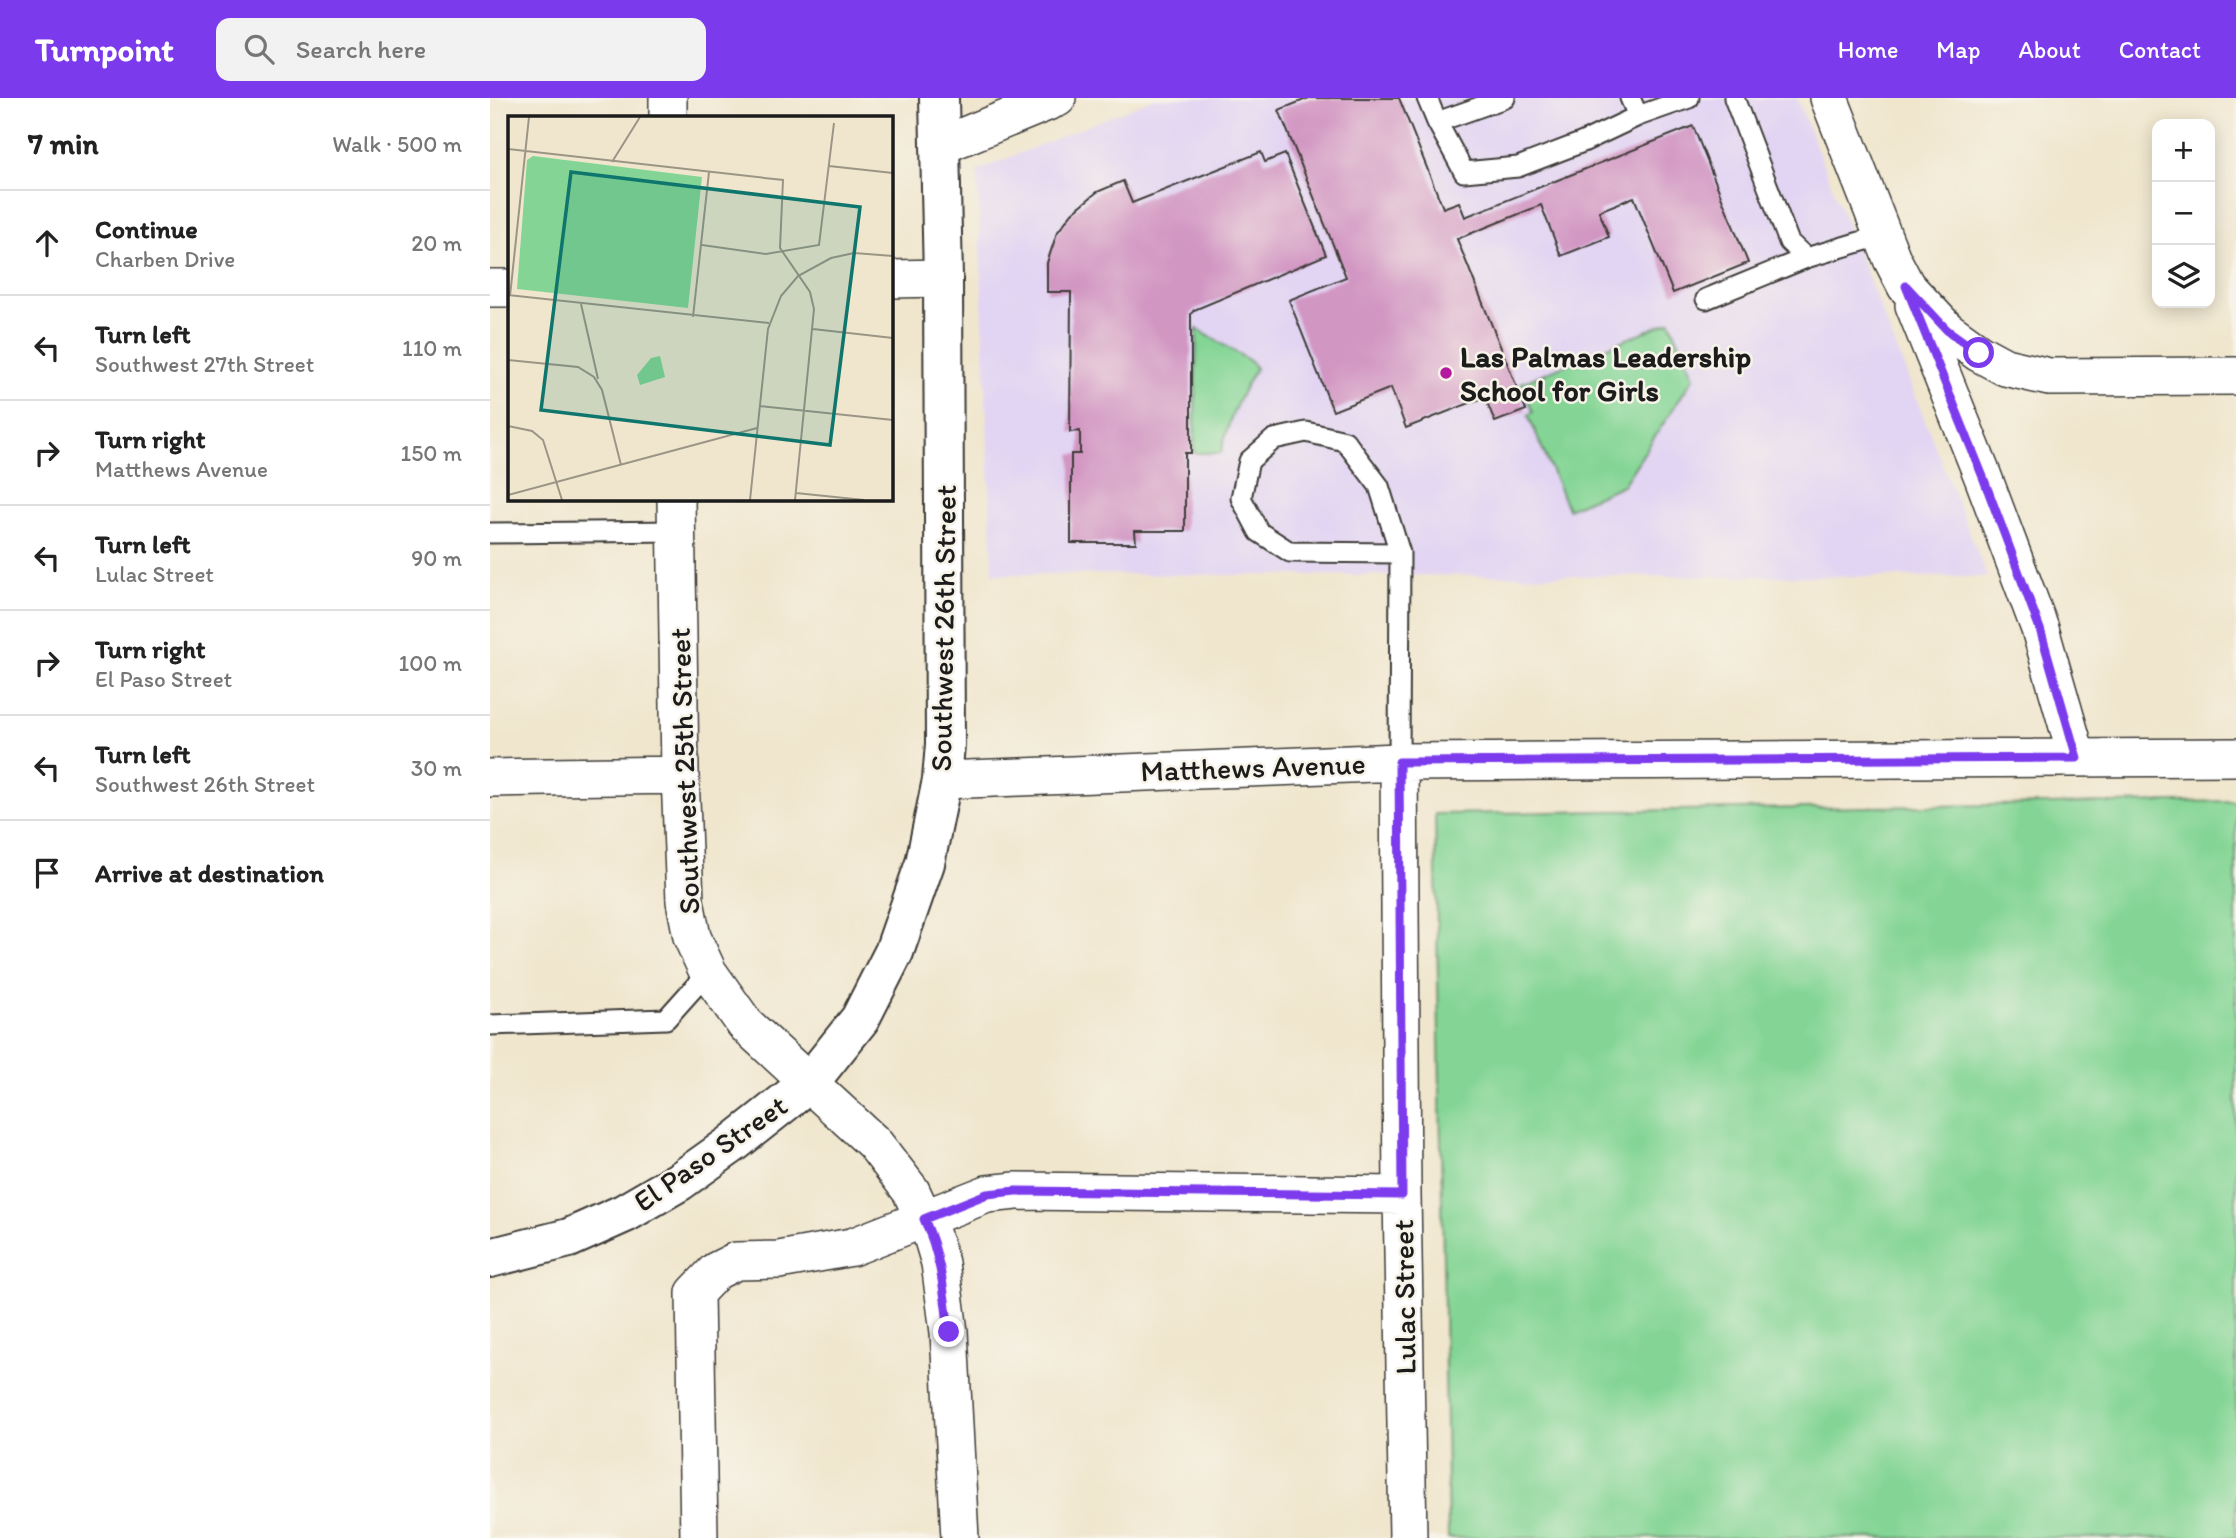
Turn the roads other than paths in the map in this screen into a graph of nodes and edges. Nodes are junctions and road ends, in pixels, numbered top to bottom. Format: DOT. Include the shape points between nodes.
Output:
graph roads {
  1 [pos="668,98"];
  2 [pos="939,98"];
  3 [pos="1057,98"];
  4 [pos="1427,98"];
  5 [pos="1505,98"];
  6 [pos="1630,98"];
  7 [pos="1689,98"];
  8 [pos="1734,98"];
  9 [pos="1829,98"];
  10 [pos="668,116"];
  11 [pos="1638,116"];
  12 [pos="1437,122"];
  13 [pos="940,146"];
  14 [pos="1883,235"];
  15 [pos="1806,258"];
  16 [pos="943,278"];
  17 [pos="892,279"];
  18 [pos="1906,286"];
  19 [pos="490,288"];
  20 [pos="508,288"];
  21 [pos="1706,299"];
  22 [pos="2236,376"];
  23 [pos="676,515"];
  24 [pos="490,533"];
  25 [pos="1400,553"];
  26 [pos="2236,757"];
  27 [pos="2077,758"];
  28 [pos="1399,762"];
  29 [pos="680,775"];
  30 [pos="490,778"];
  31 [pos="942,780"];
  32 [pos="708,972"];
  33 [pos="490,1025"];
  34 [pos="808,1083"];
  35 [pos="1402,1195"];
  36 [pos="924,1219"];
  37 [pos="490,1258"];
  38 [pos="699,1538"];
  39 [pos="960,1538"];
  40 [pos="1408,1538"];
  1 -- 10 [label="street"];
  2 -- 13 [label="main road, Southwest 26th Street"];
  3 -- 13 [label="street"];
  4 -- 12 [label="lane"];
  5 -- 12 [label="lane"];
  6 -- 11 [label="lane"];
  7 -- 11 [label="lane"];
  8 -- 15 [label="lane" via="1789,242"];
  9 -- 14 [label="street"];
  11 -- 12 [label="lane" via="1518,167 1464,172"];
  13 -- 16 [label="main road, Southwest 26th Street"];
  14 -- 15 [label="lane"];
  14 -- 18 [label="street"];
  15 -- 21 [label="lane"];
  16 -- 17 [label="street"];
  16 -- 31 [label="main road, Southwest 26th Street" via="946,695"];
  18 -- 22 [label="street" via="1947,330 2005,367 2049,377"];
  18 -- 27 [label="street" via="2040,629"];
  19 -- 20 [label="street"];
  23 -- 24 [label="lane"];
  23 -- 29 [label="street, Southwest 25th Street"];
  25 -- 25 [label="lane" via="1379,485 1345,441 1306,432 1274,439 1249,461 1241,498 1259,532 1290,552"];
  25 -- 28 [label="lane"];
  26 -- 27 [label="street, Matthews Avenue"];
  27 -- 28 [label="street, Matthews Avenue"];
  28 -- 31 [label="street, Matthews Avenue"];
  28 -- 35 [label="street, Lulac Street"];
  29 -- 30 [label="street"];
  29 -- 32 [label="street, Southwest 25th Street" via="685,901 692,937"];
  31 -- 34 [label="main road, Southwest 26th Street" via="925,863 894,952 860,1019"];
  32 -- 33 [label="lane" via="666,1019"];
  32 -- 34 [label="street, Southwest 25th Street" via="745,1024"];
  34 -- 36 [label="street" via="874,1143 911,1191"];
  34 -- 37 [label="main road, El Paso Street" via="680,1181 625,1213 569,1237"];
  35 -- 36 [label="street" via="1016,1191 987,1194"];
  35 -- 40 [label="street, Lulac Street"];
  36 -- 38 [label="street" via="827,1253 736,1261 716,1271 695,1293"];
  36 -- 39 [label="street" via="940,1263 949,1332"];
}
